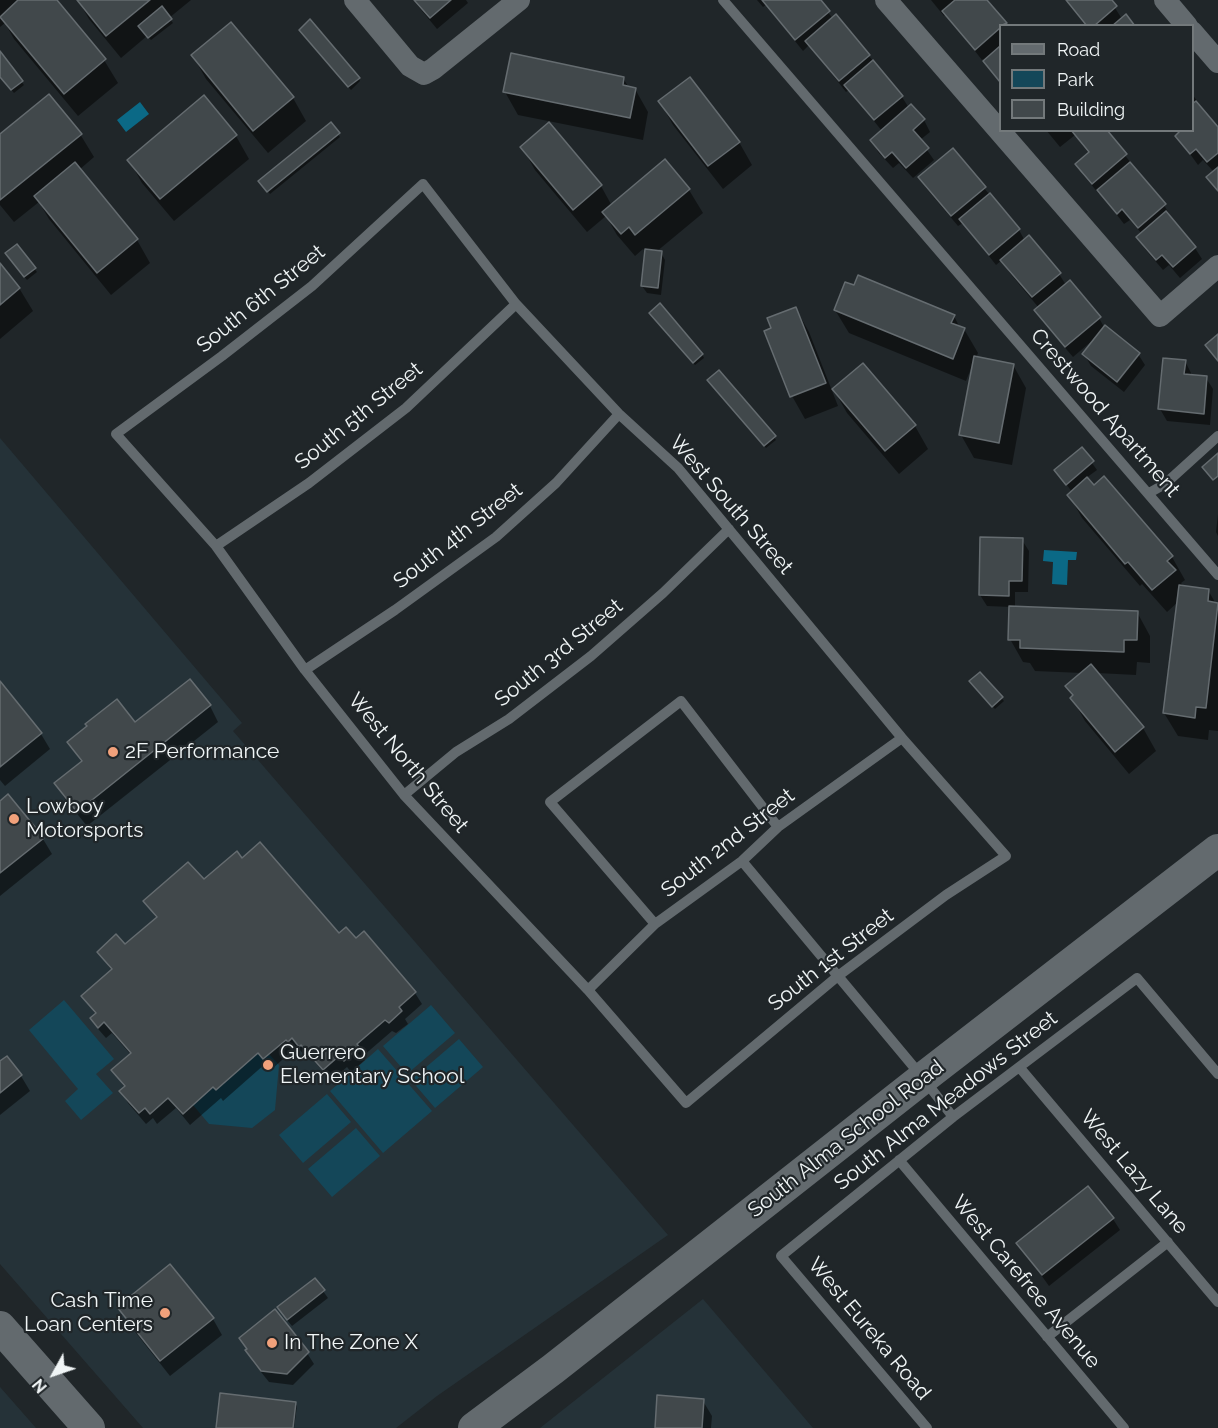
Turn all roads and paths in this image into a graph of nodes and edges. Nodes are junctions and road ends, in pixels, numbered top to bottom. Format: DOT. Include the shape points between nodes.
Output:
graph roads {
  1 [pos="355,0"];
  2 [pos="519,0"];
  3 [pos="723,0"];
  4 [pos="886,0"];
  5 [pos="1165,0"];
  6 [pos="1185,24"];
  7 [pos="1194,34"];
  8 [pos="1218,62"];
  9 [pos="999,130"];
  10 [pos="1000,132"];
  11 [pos="423,184"];
  12 [pos="1218,266"];
  13 [pos="516,303"];
  14 [pos="619,414"];
  15 [pos="116,434"];
  16 [pos="1218,436"];
  17 [pos="1149,493"];
  18 [pos="729,529"];
  19 [pos="216,546"];
  20 [pos="1218,575"];
  21 [pos="305,670"];
  22 [pos="902,738"];
  23 [pos="404,795"];
  24 [pos="778,827"];
  25 [pos="1218,850"];
  26 [pos="1006,856"];
  27 [pos="742,861"];
  28 [pos="655,924"];
  29 [pos="838,976"];
  30 [pos="588,990"];
  31 [pos="1020,1068"];
  32 [pos="1218,1074"];
  33 [pos="923,1078"];
  34 [pos="686,1103"];
  35 [pos="953,1118"];
  36 [pos="899,1160"];
  37 [pos="1168,1242"];
  38 [pos="781,1256"];
  39 [pos="1218,1302"];
  40 [pos="0,1327"];
  41 [pos="1047,1337"];
  42 [pos="89,1428"];
  43 [pos="474,1428"];
  44 [pos="927,1428"];
  45 [pos="1124,1428"];
  1 -- 2 [label="street" via="410,66 424,74"];
  3 -- 17 [label="lane, Crestwood Apartment"];
  4 -- 9 [label="street"];
  5 -- 6 [label="street"];
  7 -- 8 [label="street"];
  10 -- 12 [label="street" via="1160,316"];
  11 -- 13 [label="lane, West South Street"];
  11 -- 15 [label="lane, South 6th Street" via="312,286"];
  13 -- 14 [label="lane, West South Street"];
  13 -- 19 [label="lane, South 5th Street" via="406,408 309,483"];
  14 -- 18 [label="lane, West South Street" via="678,468"];
  14 -- 21 [label="lane, South 4th Street" via="556,483 496,537"];
  15 -- 19 [label="lane, West North Street"];
  16 -- 17 [label="lane" via="1165,484"];
  17 -- 20 [label="lane, Crestwood Apartment"];
  18 -- 22 [label="lane, West South Street"];
  18 -- 23 [label="lane, South 3rd Street" via="591,656 509,719 456,752"];
  19 -- 21 [label="lane, West North Street"];
  21 -- 23 [label="lane, West North Street"];
  22 -- 24 [label="lane, South 2nd Street"];
  22 -- 26 [label="lane, West South Street"];
  23 -- 30 [label="lane, West North Street"];
  24 -- 27 [label="lane, South 2nd Street"];
  24 -- 28 [label="lane" via="681,701 550,802"];
  25 -- 33 [label="main road, South Alma School Road"];
  26 -- 29 [label="lane, South 1st Street" via="946,895"];
  27 -- 28 [label="lane, South 2nd Street"];
  27 -- 29 [label="lane"];
  28 -- 30 [label="lane, South 2nd Street"];
  29 -- 33 [label="lane"];
  29 -- 34 [label="lane, South 1st Street"];
  30 -- 34 [label="lane, West North Street"];
  31 -- 32 [label="lane, South Alma Meadows Street" via="1137,978"];
  31 -- 35 [label="lane, South Alma Meadows Street"];
  31 -- 37 [label="lane, West Lazy Lane"];
  33 -- 35 [label="lane"];
  33 -- 43 [label="main road, South Alma School Road"];
  35 -- 36 [label="lane, South Alma Meadows Street"];
  36 -- 38 [label="lane, South Alma Meadows Street"];
  36 -- 41 [label="lane, West Carefree Avenue"];
  37 -- 39 [label="lane, West Lazy Lane"];
  37 -- 41 [label="lane"];
  38 -- 44 [label="lane, West Eureka Road"];
  40 -- 42 [label="main road"];
  41 -- 45 [label="lane, West Carefree Avenue"];
}
